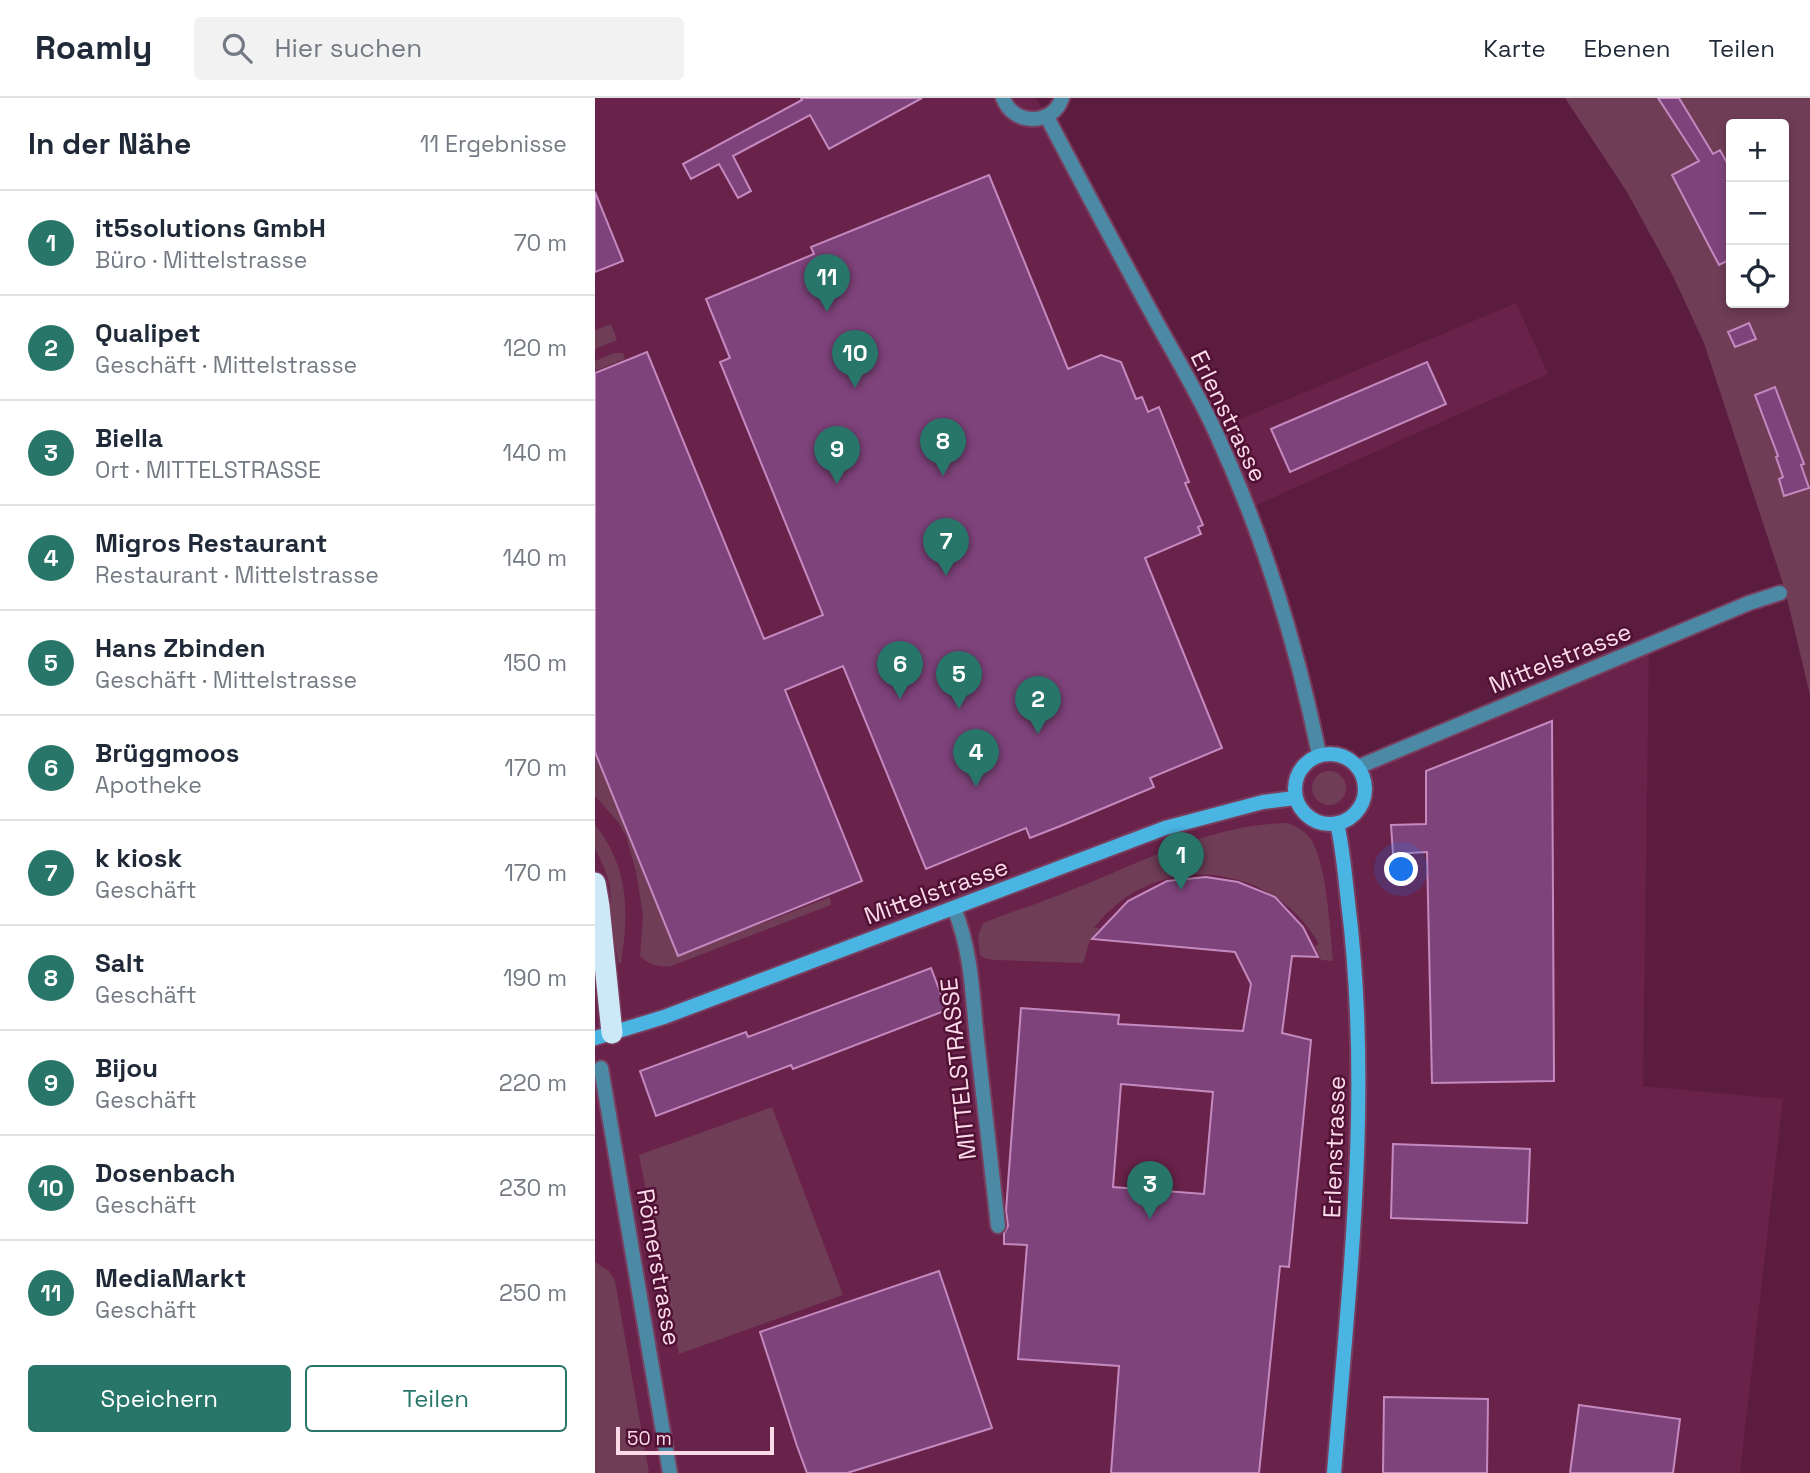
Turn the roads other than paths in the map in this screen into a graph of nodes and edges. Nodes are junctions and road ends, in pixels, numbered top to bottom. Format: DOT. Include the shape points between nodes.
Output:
graph roads {
  1 [pos="1003,98"];
  2 [pos="1062,98"];
  3 [pos="1047,117"];
  4 [pos="1780,593"];
  5 [pos="1319,754"];
  6 [pos="1358,767"];
  7 [pos="1295,798"];
  8 [pos="1337,823"];
  9 [pos="595,883"];
  10 [pos="954,908"];
  11 [pos="603,1035"];
  12 [pos="601,1068"];
  13 [pos="998,1226"];
  14 [pos="670,1473"];
  15 [pos="1334,1473"];
  1 -- 3 [label="street" via="1019,117"];
  2 -- 3 [label="street"];
  3 -- 5 [label="street, Erlenstrasse" via="1218,439 1248,509 1301,673"];
  4 -- 6 [label="street, Mittelstrasse"];
  5 -- 6 [label="main road" via="1343,755"];
  5 -- 7 [label="main road" via="1299,771"];
  6 -- 8 [label="main road" via="1365,789 1363,801 1348,819"];
  7 -- 8 [label="main road" via="1311,819"];
  7 -- 10 [label="main road, Mittelstrasse" via="1165,828"];
  8 -- 15 [label="main road, Erlenstrasse" via="1352,931 1359,1086 1353,1238"];
  9 -- 11 [label="highway" via="601,927"];
  10 -- 11 [label="main road, Mittelstrasse" via="664,1017"];
  10 -- 13 [label="street, MITTELSTRASSE" via="971,970"];
  12 -- 14 [label="street, Römerstrasse"];
}
